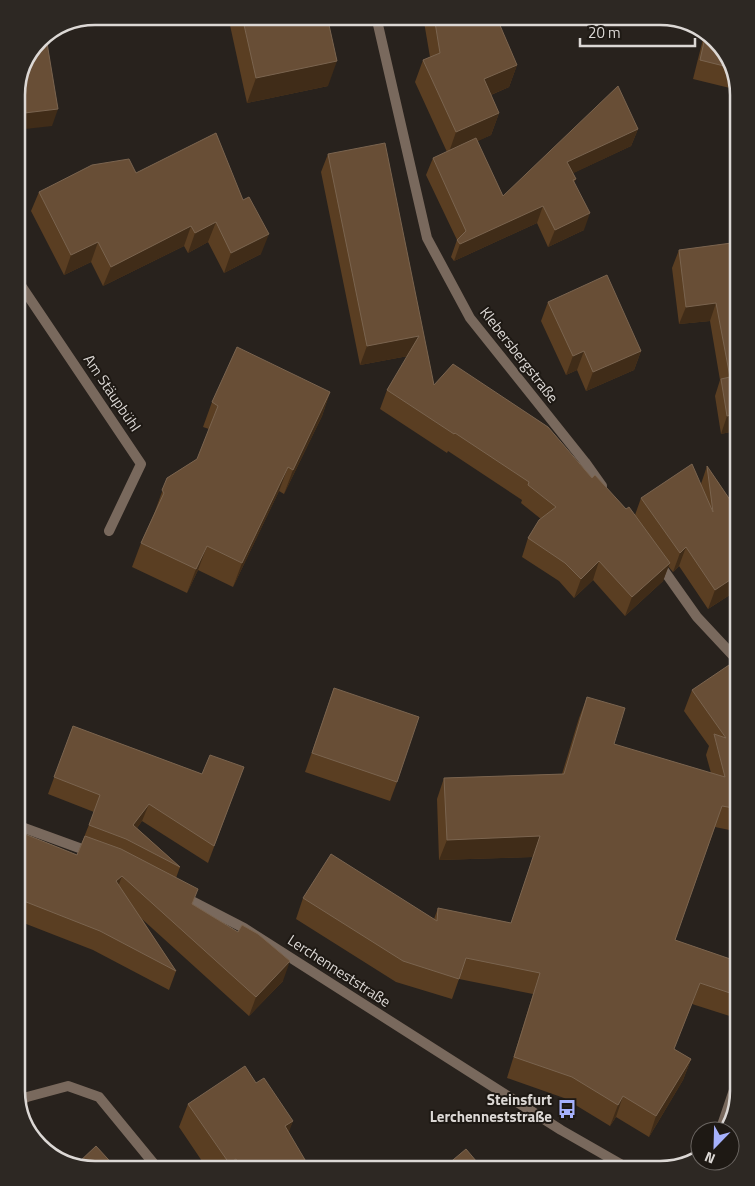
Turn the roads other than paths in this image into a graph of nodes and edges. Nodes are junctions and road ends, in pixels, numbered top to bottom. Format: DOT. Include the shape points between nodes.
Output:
graph roads {
  1 [pos="378,25"];
  2 [pos="25,291"];
  3 [pos="608,493"];
  4 [pos="109,531"];
  5 [pos="652,555"];
  6 [pos="730,652"];
  7 [pos="25,828"];
  8 [pos="99,855"];
  9 [pos="176,893"];
  10 [pos="26,1098"];
  11 [pos="728,1107"];
  12 [pos="724,1119"];
  13 [pos="152,1161"];
  14 [pos="615,1161"];
  1 -- 3 [label="street, Klebersbergstraße" via="427,238 470,318"];
  2 -- 4 [label="street, Am Stäupbühl" via="141,464"];
  5 -- 6 [label="street" via="697,617"];
  7 -- 8 [label="street"];
  9 -- 14 [label="street, Lerchenneststraße" via="244,928 561,1130"];
  10 -- 13 [label="street" via="68,1086 99,1097"];
  11 -- 12 [label="street"];
}
